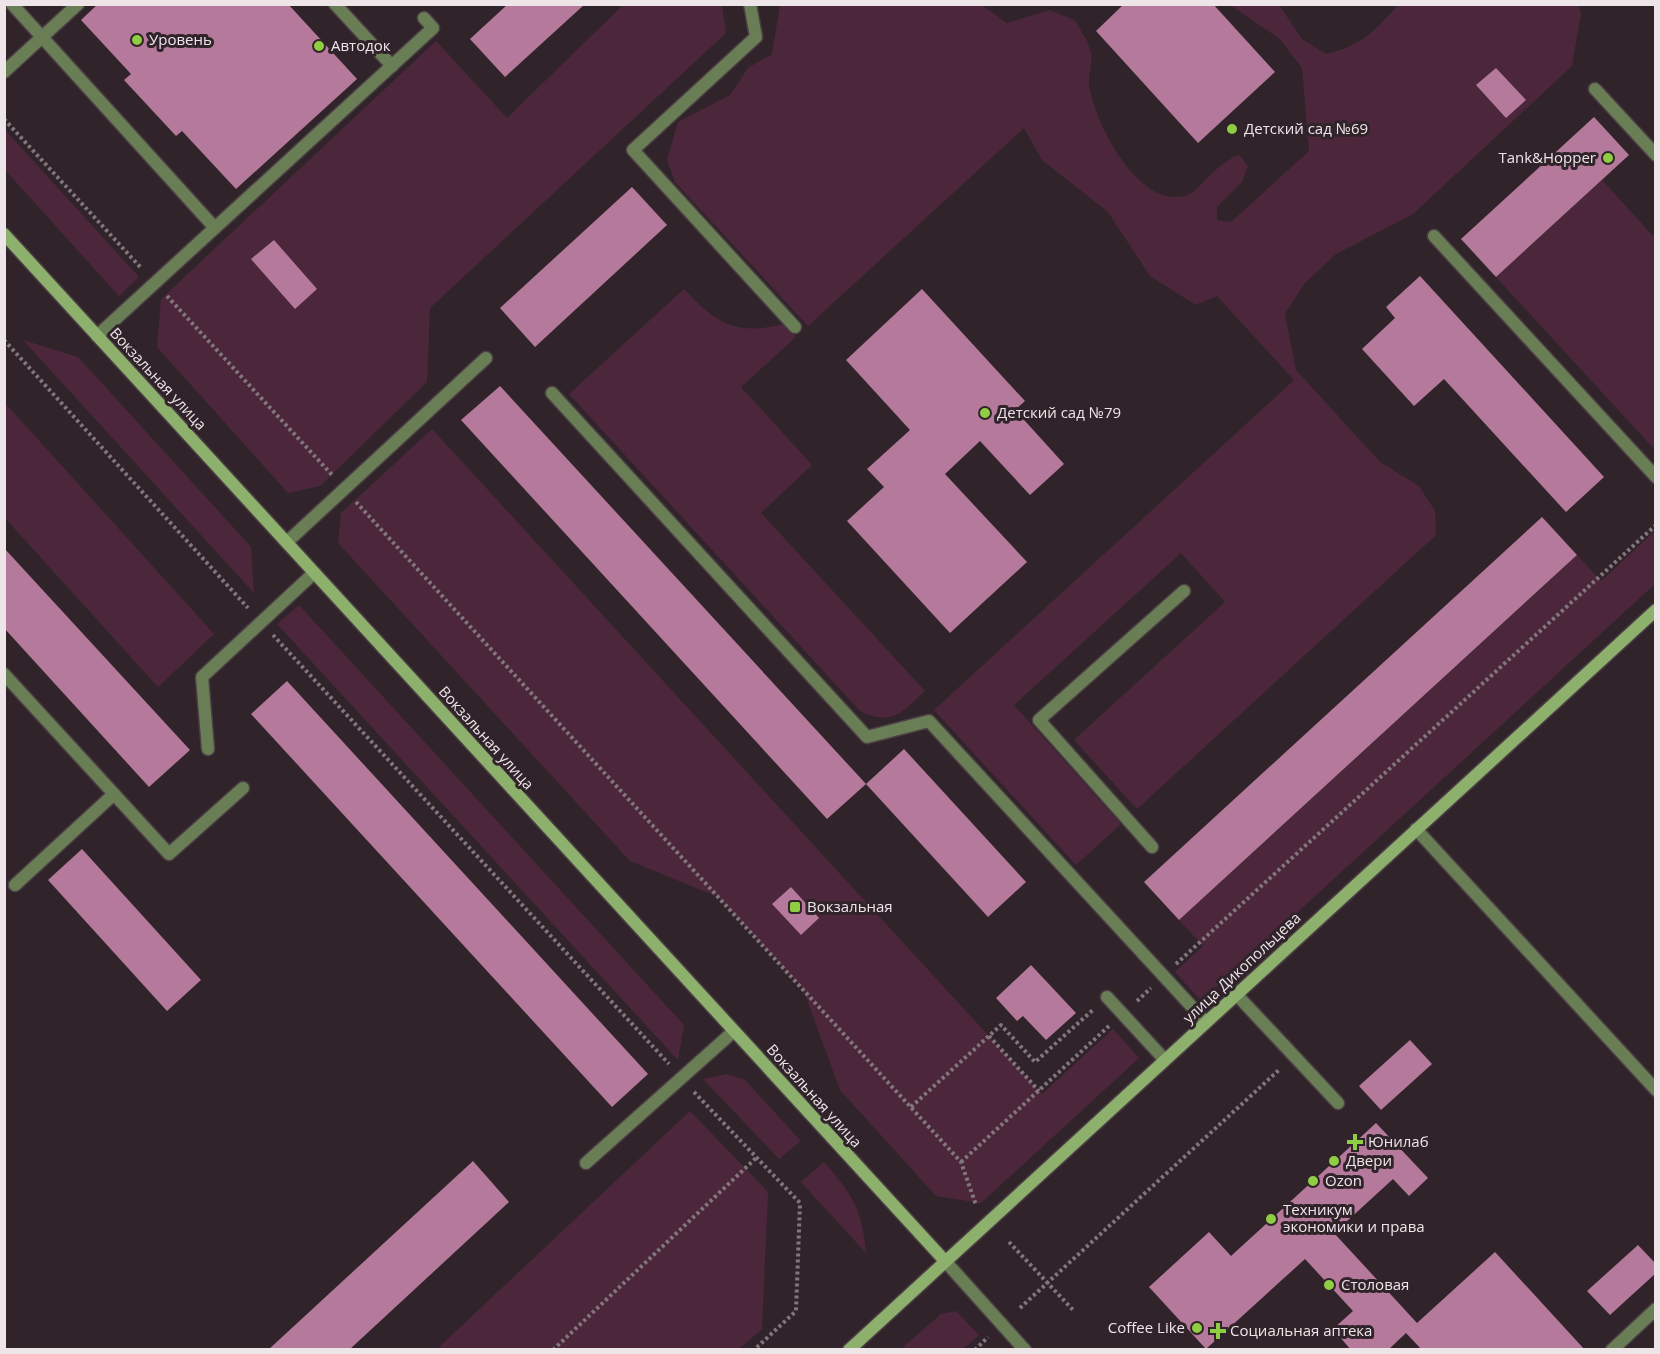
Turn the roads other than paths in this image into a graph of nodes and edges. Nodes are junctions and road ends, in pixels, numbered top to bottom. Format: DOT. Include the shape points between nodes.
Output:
graph roads {
  1 [pos="12,4"];
  2 [pos="78,4"];
  3 [pos="335,4"];
  4 [pos="750,4"];
  5 [pos="424,18"];
  6 [pos="42,37"];
  7 [pos="392,66"];
  8 [pos="4,72"];
  9 [pos="1595,89"];
  10 [pos="1656,155"];
  11 [pos="215,228"];
  12 [pos="4,234"];
  13 [pos="1434,236"];
  14 [pos="795,327"];
  15 [pos="97,336"];
  16 [pos="486,358"];
  17 [pos="552,393"];
  18 [pos="1656,477"];
  19 [pos="287,542"];
  20 [pos="314,573"];
  21 [pos="1184,591"];
  22 [pos="1656,609"];
  23 [pos="4,674"];
  24 [pos="208,749"];
  25 [pos="243,788"];
  26 [pos="114,794"];
  27 [pos="1416,829"];
  28 [pos="1152,847"];
  29 [pos="15,885"];
  30 [pos="1236,994"];
  31 [pos="1107,997"];
  32 [pos="1206,1022"];
  33 [pos="734,1031"];
  34 [pos="1165,1060"];
  35 [pos="1656,1090"];
  36 [pos="1338,1103"];
  37 [pos="586,1163"];
  38 [pos="945,1262"];
  39 [pos="1656,1309"];
  40 [pos="849,1350"];
  41 [pos="1025,1350"];
  42 [pos="1612,1350"];
  1 -- 6 [label="lane"];
  2 -- 6 [label="lane"];
  3 -- 7 [label="lane"];
  4 -- 14 [label="lane" via="756,37 633,150"];
  5 -- 7 [label="lane" via="433,28"];
  6 -- 8 [label="lane"];
  6 -- 11 [label="lane"];
  7 -- 11 [label="lane"];
  9 -- 10 [label="lane"];
  11 -- 15 [label="lane"];
  12 -- 15 [label="main road, Вокзальная улица"];
  13 -- 18 [label="lane"];
  15 -- 19 [label="main road, Вокзальная улица"];
  16 -- 19 [label="lane"];
  17 -- 32 [label="lane" via="867,737 929,721"];
  19 -- 20 [label="main road, Вокзальная улица"];
  20 -- 24 [label="lane" via="202,677"];
  20 -- 33 [label="main road, Вокзальная улица"];
  21 -- 28 [label="lane" via="1039,720"];
  22 -- 27 [label="main road, улица Дикопольцева"];
  23 -- 26 [label="lane"];
  25 -- 26 [label="lane" via="169,854"];
  26 -- 29 [label="lane"];
  27 -- 30 [label="main road, улица Дикопольцева"];
  27 -- 35 [label="lane"];
  30 -- 32 [label="main road, улица Дикопольцева"];
  30 -- 36 [label="lane"];
  31 -- 34 [label="lane"];
  32 -- 34 [label="main road, улица Дикопольцева"];
  33 -- 37 [label="lane"];
  33 -- 38 [label="main road, Вокзальная улица"];
  34 -- 38 [label="main road, улица Дикопольцева"];
  38 -- 40 [label="main road, улица Дикопольцева"];
  38 -- 41 [label="lane"];
  39 -- 42 [label="lane"];
}
